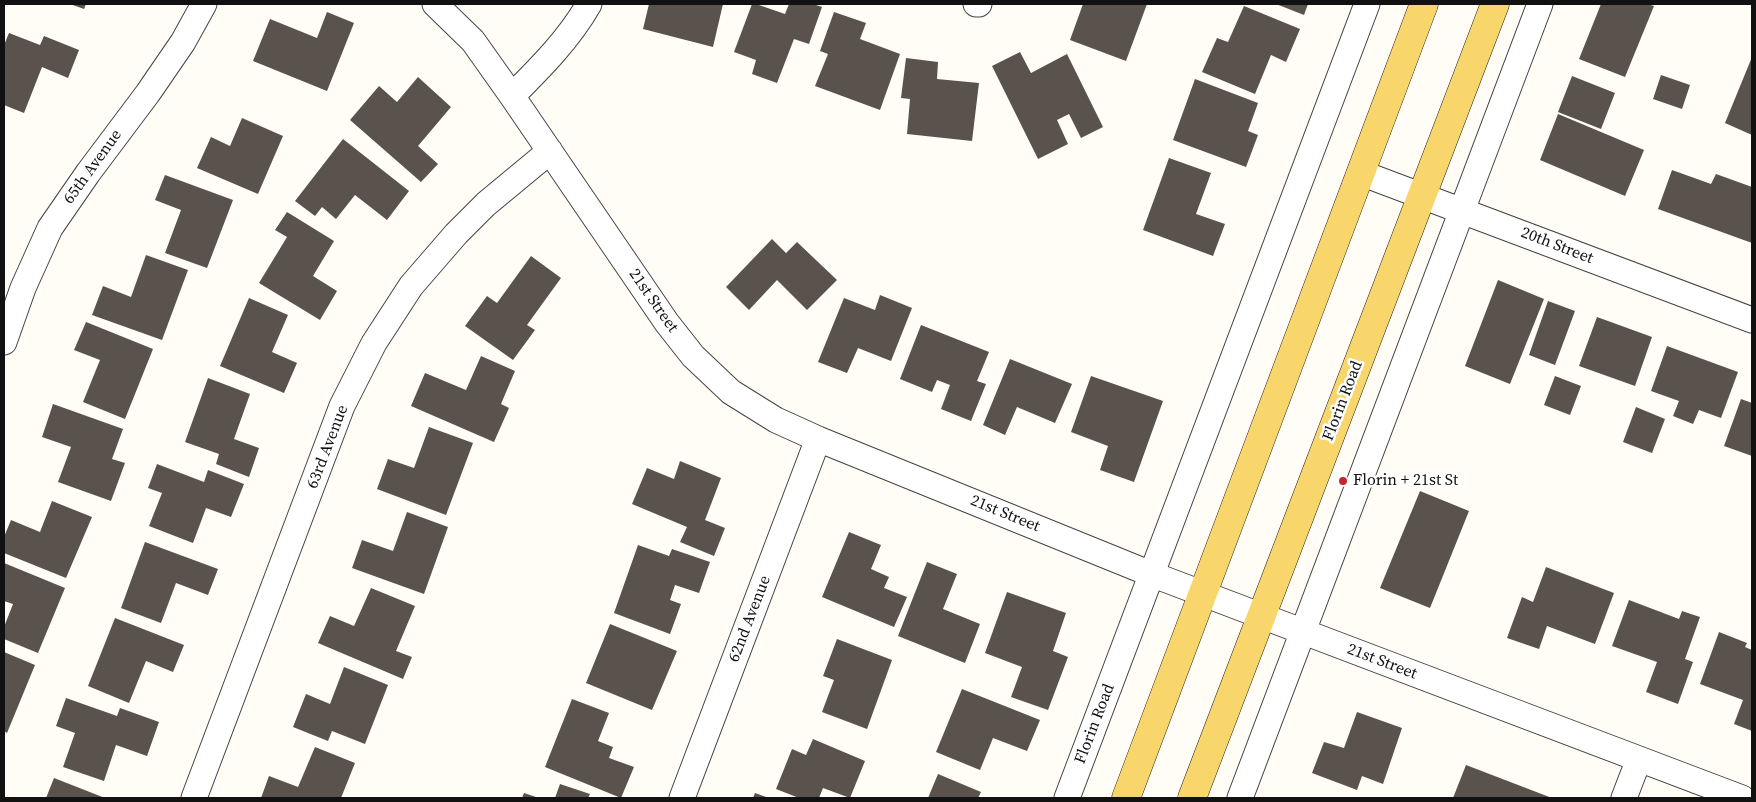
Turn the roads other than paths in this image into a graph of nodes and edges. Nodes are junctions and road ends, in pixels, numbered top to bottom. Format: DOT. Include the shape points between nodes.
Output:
graph roads {
  1 [pos="204,4"];
  2 [pos="435,4"];
  3 [pos="589,4"];
  4 [pos="1367,4"];
  5 [pos="1424,4"];
  6 [pos="1495,4"];
  7 [pos="1540,4"];
  8 [pos="512,96"];
  9 [pos="550,151"];
  10 [pos="1361,173"];
  11 [pos="1422,196"];
  12 [pos="1462,210"];
  13 [pos="1752,320"];
  14 [pos="4,342"];
  15 [pos="818,439"];
  16 [pos="1152,574"];
  17 [pos="1204,593"];
  18 [pos="1261,616"];
  19 [pos="1303,632"];
  20 [pos="1639,759"];
  21 [pos="194,798"];
  22 [pos="682,798"];
  23 [pos="1066,798"];
  24 [pos="1126,798"];
  25 [pos="1192,798"];
  26 [pos="1240,798"];
  27 [pos="1624,798"];
  28 [pos="1742,798"];
  1 -- 14 [label="street, 65th Avenue" via="178,50 50,228 23,288"];
  2 -- 8 [label="street, 21st Street" via="472,41"];
  3 -- 8 [label="street" via="549,59"];
  4 -- 16 [label="street, Florin Road"];
  5 -- 10 [label="main road"];
  6 -- 11 [label="main road, Florin Road"];
  7 -- 12 [label="street"];
  8 -- 9 [label="street, 21st Street"];
  9 -- 15 [label="street, 21st Street" via="693,356 732,392 776,420"];
  9 -- 21 [label="street, 63rd Avenue" via="486,204 456,234 411,286 374,343 342,406"];
  10 -- 11 [label="street, 20th Street"];
  10 -- 17 [label="main road"];
  11 -- 12 [label="street, 20th Street"];
  11 -- 18 [label="main road, Florin Road"];
  12 -- 13 [label="street, 20th Street"];
  12 -- 19 [label="street"];
  15 -- 16 [label="street, 21st Street"];
  15 -- 22 [label="street, 62nd Avenue"];
  16 -- 17 [label="street, 21st Street"];
  16 -- 23 [label="street, Florin Road"];
  17 -- 18 [label="street, 21st Street"];
  17 -- 24 [label="main road"];
  18 -- 19 [label="street, 21st Street"];
  18 -- 25 [label="main road, Florin Road"];
  19 -- 20 [label="street, 21st Street"];
  19 -- 26 [label="street"];
  20 -- 27 [label="street"];
  20 -- 28 [label="street, 21st Street"];
}
